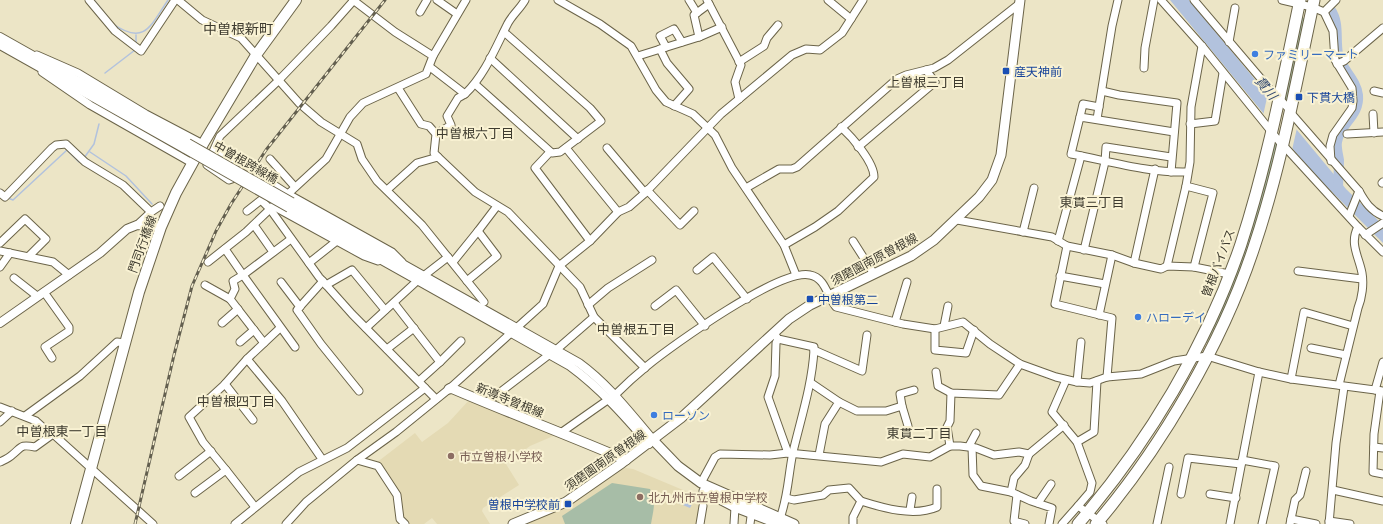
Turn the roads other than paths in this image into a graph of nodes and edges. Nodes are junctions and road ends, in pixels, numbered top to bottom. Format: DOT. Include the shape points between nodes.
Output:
graph roads {
  1 [pos="89,0"];
  2 [pos="176,0"];
  3 [pos="296,0"];
  4 [pos="354,0"];
  5 [pos="427,0"];
  6 [pos="437,0"];
  7 [pos="466,0"];
  8 [pos="524,0"];
  9 [pos="558,0"];
  10 [pos="689,0"];
  11 [pos="828,0"];
  12 [pos="863,0"];
  13 [pos="1118,0"];
  14 [pos="1154,0"];
  15 [pos="1161,0"];
  16 [pos="1194,0"];
  17 [pos="1282,0"];
  18 [pos="708,2"];
  19 [pos="1019,2"];
  20 [pos="1299,2"];
  21 [pos="1334,2"];
  22 [pos="1313,3"];
  23 [pos="1235,8"];
  24 [pos="1324,11"];
  25 [pos="420,12"];
  26 [pos="697,13"];
  27 [pos="457,14"];
  28 [pos="851,19"];
  29 [pos="778,25"];
  30 [pos="722,27"];
  31 [pos="1383,28"];
  32 [pos="504,32"];
  33 [pos="0,37"];
  34 [pos="700,38"];
  35 [pos="682,42"];
  36 [pos="1229,42"];
  37 [pos="0,45"];
  38 [pos="1202,46"];
  39 [pos="663,48"];
  40 [pos="16,50"];
  41 [pos="256,55"];
  42 [pos="433,56"];
  43 [pos="638,56"];
  44 [pos="490,58"];
  45 [pos="739,62"];
  46 [pos="1340,63"];
  47 [pos="430,67"];
  48 [pos="1144,68"];
  49 [pos="926,70"];
  50 [pos="1223,73"];
  51 [pos="278,81"];
  52 [pos="475,84"];
  53 [pos="398,88"];
  54 [pos="1102,91"];
  55 [pos="1374,91"];
  56 [pos="465,94"];
  57 [pos="1383,94"];
  58 [pos="739,99"];
  59 [pos="1278,100"];
  60 [pos="674,106"];
  61 [pos="1099,107"];
  62 [pos="1290,112"];
  63 [pos="1373,114"];
  64 [pos="1080,117"];
  65 [pos="1097,119"];
  66 [pos="1190,124"];
  67 [pos="841,127"];
  68 [pos="709,128"];
  69 [pos="1272,129"];
  70 [pos="1174,132"];
  71 [pos="1374,132"];
  72 [pos="1383,132"];
  73 [pos="338,134"];
  74 [pos="436,134"];
  75 [pos="1347,134"];
  76 [pos="578,139"];
  77 [pos="202,144"];
  78 [pos="1283,144"];
  79 [pos="858,147"];
  80 [pos="566,148"];
  81 [pos="607,148"];
  82 [pos="214,150"];
  83 [pos="550,152"];
  84 [pos="1081,156"];
  85 [pos="438,157"];
  86 [pos="1172,157"];
  87 [pos="270,159"];
  88 [pos="1331,161"];
  89 [pos="1105,162"];
  90 [pos="192,163"];
  91 [pos="1155,169"];
  92 [pos="1171,172"];
  93 [pos="1187,172"];
  94 [pos="260,176"];
  95 [pos="1186,186"];
  96 [pos="295,187"];
  97 [pos="746,188"];
  98 [pos="1034,188"];
  99 [pos="387,190"];
  100 [pos="646,192"];
  101 [pos="1358,193"];
  102 [pos="4,194"];
  103 [pos="288,194"];
  104 [pos="291,205"];
  105 [pos="160,206"];
  106 [pos="497,206"];
  107 [pos="271,207"];
  108 [pos="247,211"];
  109 [pos="694,211"];
  110 [pos="151,212"];
  111 [pos="618,212"];
  112 [pos="1349,215"];
  113 [pos="1383,216"];
  114 [pos="957,220"];
  115 [pos="1383,223"];
  116 [pos="254,224"];
  117 [pos="137,225"];
  118 [pos="161,227"];
  119 [pos="1358,227"];
  120 [pos="478,231"];
  121 [pos="1023,232"];
  122 [pos="1367,234"];
  123 [pos="291,239"];
  124 [pos="338,240"];
  125 [pos="590,241"];
  126 [pos="853,241"];
  127 [pos="1058,241"];
  128 [pos="0,243"];
  129 [pos="784,245"];
  130 [pos="1067,246"];
  131 [pos="225,249"];
  132 [pos="1084,250"];
  133 [pos="0,251"];
  134 [pos="273,252"];
  135 [pos="1383,252"];
  136 [pos="10,253"];
  137 [pos="1112,255"];
  138 [pos="29,256"];
  139 [pos="451,259"];
  140 [pos="652,260"];
  141 [pos="208,262"];
  142 [pos="309,263"];
  143 [pos="402,263"];
  144 [pos="1134,263"];
  145 [pos="559,266"];
  146 [pos="1167,266"];
  147 [pos="0,267"];
  148 [pos="1194,267"];
  149 [pos="395,268"];
  150 [pos="697,270"];
  151 [pos="1298,270"];
  152 [pos="874,274"];
  153 [pos="1230,274"];
  154 [pos="69,275"];
  155 [pos="243,275"];
  156 [pos="796,275"];
  157 [pos="424,276"];
  158 [pos="1060,276"];
  159 [pos="14,278"];
  160 [pos="1362,279"];
  161 [pos="467,280"];
  162 [pos="417,281"];
  163 [pos="281,282"];
  164 [pos="908,282"];
  165 [pos="324,283"];
  166 [pos="1105,284"];
  167 [pos="204,285"];
  168 [pos="40,294"];
  169 [pos="830,295"];
  170 [pos="230,298"];
  171 [pos="747,299"];
  172 [pos="484,302"];
  173 [pos="394,303"];
  174 [pos="588,305"];
  175 [pos="655,306"];
  176 [pos="948,306"];
  177 [pos="300,307"];
  178 [pos="238,310"];
  179 [pos="385,310"];
  180 [pos="1099,315"];
  181 [pos="594,317"];
  182 [pos="895,322"];
  183 [pos="0,323"];
  184 [pos="222,323"];
  185 [pos="705,326"];
  186 [pos="944,326"];
  187 [pos="1353,326"];
  188 [pos="280,328"];
  189 [pos="366,328"];
  190 [pos="414,328"];
  191 [pos="935,329"];
  192 [pos="254,330"];
  193 [pos="974,330"];
  194 [pos="513,331"];
  195 [pos="867,335"];
  196 [pos="776,336"];
  197 [pos="461,341"];
  198 [pos="240,342"];
  199 [pos="1081,342"];
  200 [pos="125,343"];
  201 [pos="264,343"];
  202 [pos="295,347"];
  203 [pos="1311,348"];
  204 [pos="387,349"];
  205 [pos="814,350"];
  206 [pos="553,352"];
  207 [pos="1346,355"];
  208 [pos="1207,356"];
  209 [pos="52,358"];
  210 [pos="247,359"];
  211 [pos="1190,359"];
  212 [pos="440,362"];
  213 [pos="1383,362"];
  214 [pos="1020,364"];
  215 [pos="645,368"];
  216 [pos="936,372"];
  217 [pos="1259,372"];
  218 [pos="1107,377"];
  219 [pos="1291,379"];
  220 [pos="1066,380"];
  221 [pos="418,381"];
  222 [pos="1097,381"];
  223 [pos="1077,382"];
  224 [pos="811,383"];
  225 [pos="225,384"];
  226 [pos="1342,386"];
  227 [pos="425,388"];
  228 [pos="449,389"];
  229 [pos="914,390"];
  230 [pos="359,391"];
  231 [pos="1379,391"];
  232 [pos="951,393"];
  233 [pos="612,397"];
  234 [pos="436,399"];
  235 [pos="839,402"];
  236 [pos="486,403"];
  237 [pos="0,406"];
  238 [pos="902,406"];
  239 [pos="12,411"];
  240 [pos="26,416"];
  241 [pos="254,420"];
  242 [pos="0,422"];
  243 [pos="1380,423"];
  244 [pos="1064,425"];
  245 [pos="908,426"];
  246 [pos="562,432"];
  247 [pos="976,432"];
  248 [pos="53,434"];
  249 [pos="651,442"];
  250 [pos="1077,442"];
  251 [pos="950,446"];
  252 [pos="971,447"];
  253 [pos="1374,447"];
  254 [pos="1383,448"];
  255 [pos="211,451"];
  256 [pos="790,453"];
  257 [pos="1029,454"];
  258 [pos="819,455"];
  259 [pos="322,459"];
  260 [pos="357,460"];
  261 [pos="626,460"];
  262 [pos="0,462"];
  263 [pos="1241,462"];
  264 [pos="1169,467"];
  265 [pos="91,469"];
  266 [pos="226,470"];
  267 [pos="1306,471"];
  268 [pos="1383,474"];
  269 [pos="179,476"];
  270 [pos="701,483"];
  271 [pos="1051,484"];
  272 [pos="937,489"];
  273 [pos="1333,490"];
  274 [pos="195,493"];
  275 [pos="1014,493"];
  276 [pos="1181,494"];
  277 [pos="1210,494"];
  278 [pos="912,496"];
  279 [pos="786,498"];
  280 [pos="1236,498"];
  281 [pos="860,501"];
  282 [pos="1383,501"];
  283 [pos="1038,503"];
  284 [pos="703,506"];
  285 [pos="1078,506"];
  286 [pos="255,507"];
  287 [pos="735,507"];
  288 [pos="752,509"];
  289 [pos="910,510"];
  290 [pos="1088,512"];
  291 [pos="779,522"];
  292 [pos="1291,522"];
  293 [pos="1329,522"];
  294 [pos="1099,523"];
  295 [pos="76,524"];
  296 [pos="153,524"];
  297 [pos="235,524"];
  298 [pos="286,524"];
  299 [pos="405,524"];
  300 [pos="513,524"];
  301 [pos="700,524"];
  302 [pos="734,524"];
  303 [pos="750,524"];
  304 [pos="794,524"];
  305 [pos="853,524"];
  306 [pos="1024,524"];
  307 [pos="1049,524"];
  308 [pos="1062,524"];
  309 [pos="1078,524"];
  310 [pos="1157,524"];
  311 [pos="1230,524"];
  312 [pos="1262,524"];
  313 [pos="1316,524"];
  314 [pos="1350,524"];
  1 -- 2 [label="street" via="115,31 141,51"];
  2 -- 41 [label="street" via="202,20 241,38"];
  3 -- 41 [label="main road, 門司行橋線"];
  4 -- 42 [label="street" via="395,32"];
  4 -- 51 [label="street"];
  5 -- 25 [label="street"];
  6 -- 27 [label="street"];
  7 -- 27 [label="street"];
  8 -- 32 [label="street"];
  9 -- 43 [label="street" via="600,24 631,46"];
  10 -- 26 [label="street"];
  11 -- 28 [label="street"];
  12 -- 28 [label="street"];
  13 -- 54 [label="street"];
  14 -- 48 [label="street"];
  15 -- 38 [label="street"];
  16 -- 36 [label="street"];
  17 -- 20 [label="street"];
  18 -- 26 [label="street"];
  18 -- 30 [label="street"];
  19 -- 49 [label="street" via="948,60"];
  19 -- 114 [label="main road, 須磨園南原曽根線" via="999,163 992,180"];
  20 -- 22 [label="street"];
  20 -- 59 [label="highway, 曽根バイパス"];
  21 -- 24 [label="street"];
  22 -- 24 [label="street"];
  22 -- 62 [label="highway"];
  23 -- 36 [label="street"];
  24 -- 46 [label="street" via="1333,31 1333,55"];
  26 -- 34 [label="street" via="694,15"];
  27 -- 42 [label="street"];
  28 -- 58 [label="street" via="842,33 820,50 806,49 792,55"];
  29 -- 45 [label="street" via="764,46"];
  30 -- 34 [label="street"];
  30 -- 45 [label="street"];
  31 -- 46 [label="street"];
  32 -- 44 [label="street"];
  32 -- 76 [label="street" via="590,108 601,121"];
  33 -- 40 [label="street"];
  34 -- 35 [label="street"];
  35 -- 39 [label="street"];
  35 -- 39 [label="street" via="674,29 660,36"];
  36 -- 59 [label="street"];
  37 -- 40 [label="street"];
  38 -- 50 [label="street"];
  38 -- 66 [label="street"];
  39 -- 43 [label="street"];
  39 -- 60 [label="street" via="667,63 689,89"];
  40 -- 77 [label="street" via="65,66"];
  40 -- 90 [label="street" via="90,105"];
  40 -- 104 [label="street, 中曽根跨線橋, bridge"];
  41 -- 51 [label="street"];
  41 -- 77 [label="main road, 門司行橋線"];
  42 -- 47 [label="street"];
  43 -- 60 [label="street" via="656,90 666,102"];
  44 -- 52 [label="street"];
  44 -- 76 [label="street"];
  45 -- 58 [label="street" via="741,65 736,82"];
  46 -- 88 [label="street" via="1352,88 1353,101 1352,108 1333,135 1330,146"];
  47 -- 53 [label="street" via="426,74"];
  47 -- 56 [label="street"];
  49 -- 67 [label="street" via="897,79"];
  49 -- 79 [label="street" via="936,82"];
  50 -- 66 [label="street" via="1215,121"];
  50 -- 69 [label="street"];
  51 -- 73 [label="street" via="321,122"];
  51 -- 82 [label="street" via="220,136"];
  52 -- 56 [label="street"];
  52 -- 83 [label="street"];
  53 -- 73 [label="street" via="374,96 363,103"];
  53 -- 74 [label="street" via="421,124 429,126"];
  54 -- 61 [label="street"];
  54 -- 70 [label="street" via="1177,103"];
  55 -- 57 [label="street"];
  56 -- 74 [label="street" via="458,98 447,116 451,125"];
  58 -- 68 [label="street"];
  59 -- 62 [label="street"];
  59 -- 69 [label="highway, 曽根バイパス"];
  60 -- 68 [label="street" via="693,114"];
  61 -- 64 [label="street" via="1083,104"];
  61 -- 65 [label="street"];
  62 -- 78 [label="highway"];
  62 -- 88 [label="street"];
  63 -- 71 [label="street"];
  64 -- 65 [label="street"];
  64 -- 84 [label="street" via="1071,154"];
  65 -- 70 [label="street"];
  66 -- 93 [label="street" via="1190,162"];
  67 -- 79 [label="street"];
  67 -- 97 [label="street" via="797,167 779,169"];
  68 -- 97 [label="street" via="716,135 732,168"];
  68 -- 100 [label="street"];
  69 -- 78 [label="street"];
  69 -- 153 [label="highway, 曽根バイパス" via="1254,200"];
  70 -- 86 [label="street"];
  71 -- 72 [label="street"];
  71 -- 75 [label="street"];
  73 -- 96 [label="street" via="326,158"];
  73 -- 99 [label="street" via="357,144 364,163"];
  74 -- 85 [label="street" via="434,153"];
  76 -- 80 [label="street"];
  77 -- 90 [label="main road, 門司行橋線"];
  78 -- 112 [label="street"];
  78 -- 208 [label="highway" via="1254,248 1231,307"];
  79 -- 129 [label="street" via="874,171 874,177 838,211"];
  80 -- 83 [label="street" via="560,152"];
  80 -- 111 [label="street"];
  81 -- 100 [label="street"];
  82 -- 82 [label="street" via="207,165 229,180 232,179 239,167 238,164"];
  83 -- 125 [label="street" via="535,168"];
  84 -- 89 [label="street"];
  84 -- 127 [label="street"];
  85 -- 99 [label="street" via="417,163"];
  85 -- 106 [label="street" via="475,192"];
  86 -- 89 [label="street" via="1106,147"];
  86 -- 92 [label="street"];
  87 -- 96 [label="street"];
  88 -- 101 [label="street"];
  89 -- 91 [label="street"];
  89 -- 132 [label="street"];
  90 -- 118 [label="main road, 門司行橋線"];
  91 -- 92 [label="street"];
  91 -- 144 [label="street"];
  92 -- 93 [label="street"];
  93 -- 95 [label="street"];
  94 -- 103 [label="street"];
  95 -- 146 [label="street"];
  95 -- 148 [label="street" via="1213,193"];
  96 -- 103 [label="street"];
  97 -- 129 [label="street"];
  98 -- 121 [label="street"];
  99 -- 139 [label="street"];
  100 -- 109 [label="street" via="680,225"];
  100 -- 111 [label="street" via="629,207"];
  101 -- 112 [label="street"];
  101 -- 113 [label="street" via="1365,203"];
  102 -- 110 [label="street" via="56,145 68,146 85,162 123,185"];
  103 -- 107 [label="street"];
  103 -- 143 [label="street" via="392,252"];
  104 -- 143 [label="street"];
  104 -- 149 [label="street"];
  105 -- 110 [label="street"];
  106 -- 120 [label="street"];
  106 -- 145 [label="street" via="508,212"];
  107 -- 108 [label="street" via="261,200"];
  107 -- 116 [label="street"];
  107 -- 123 [label="street"];
  107 -- 124 [label="street"];
  110 -- 117 [label="street"];
  111 -- 125 [label="street"];
  112 -- 119 [label="street"];
  114 -- 121 [label="street"];
  114 -- 152 [label="main road, 須磨園南原曽根線" via="911,256"];
  115 -- 122 [label="street"];
  116 -- 131 [label="street"];
  116 -- 134 [label="street"];
  117 -- 118 [label="street"];
  117 -- 154 [label="street" via="127,229 100,253"];
  118 -- 200 [label="main road, 門司行橋線"];
  119 -- 122 [label="street"];
  119 -- 160 [label="street" via="1354,234 1354,246"];
  120 -- 139 [label="street"];
  120 -- 161 [label="street" via="497,256"];
  121 -- 127 [label="street" via="1052,237"];
  122 -- 135 [label="street"];
  123 -- 134 [label="street"];
  123 -- 142 [label="street"];
  124 -- 142 [label="street"];
  124 -- 149 [label="street" via="364,256"];
  125 -- 145 [label="street"];
  126 -- 152 [label="street"];
  127 -- 130 [label="street"];
  128 -- 138 [label="street" via="25,219 46,239"];
  129 -- 156 [label="street"];
  130 -- 132 [label="street"];
  130 -- 158 [label="street"];
  131 -- 141 [label="street"];
  131 -- 155 [label="street"];
  132 -- 137 [label="street"];
  133 -- 136 [label="street"];
  134 -- 155 [label="street"];
  136 -- 138 [label="street"];
  136 -- 147 [label="street"];
  137 -- 144 [label="street"];
  137 -- 166 [label="street"];
  138 -- 154 [label="street" via="53,262"];
  139 -- 157 [label="street"];
  139 -- 161 [label="street"];
  140 -- 174 [label="street" via="608,288"];
  142 -- 165 [label="street"];
  143 -- 157 [label="street"];
  144 -- 146 [label="street" via="1161,269"];
  145 -- 174 [label="street" via="580,287"];
  145 -- 194 [label="street" via="543,304"];
  146 -- 148 [label="street"];
  148 -- 153 [label="street"];
  149 -- 162 [label="street"];
  150 -- 171 [label="street" via="713,257"];
  151 -- 160 [label="street"];
  152 -- 169 [label="main road, 須磨園南原曽根線"];
  153 -- 211 [label="highway, 曽根バイパス"];
  154 -- 168 [label="street"];
  155 -- 170 [label="street" via="233,281 235,288"];
  155 -- 188 [label="street"];
  156 -- 169 [label="street" via="815,276 822,281"];
  156 -- 171 [label="street"];
  157 -- 162 [label="street"];
  157 -- 194 [label="street"];
  158 -- 166 [label="street"];
  158 -- 180 [label="street" via="1055,304"];
  159 -- 168 [label="street"];
  160 -- 187 [label="street" via="1362,300"];
  161 -- 172 [label="street"];
  162 -- 173 [label="street"];
  162 -- 194 [label="street"];
  163 -- 177 [label="street"];
  164 -- 182 [label="street"];
  165 -- 177 [label="street"];
  165 -- 179 [label="street" via="352,270"];
  165 -- 189 [label="street"];
  166 -- 180 [label="street"];
  167 -- 170 [label="street"];
  168 -- 183 [label="street"];
  168 -- 209 [label="street" via="69,327 68,331 45,347"];
  169 -- 182 [label="street" via="836,307"];
  169 -- 196 [label="main road, 須磨園南原曽根線" via="794,315"];
  170 -- 178 [label="street"];
  171 -- 185 [label="street"];
  173 -- 179 [label="street"];
  173 -- 190 [label="street"];
  174 -- 181 [label="street"];
  175 -- 185 [label="street" via="676,290"];
  176 -- 186 [label="street"];
  177 -- 230 [label="street" via="298,310 321,344"];
  178 -- 184 [label="street"];
  178 -- 192 [label="street"];
  179 -- 189 [label="street"];
  180 -- 218 [label="street" via="1112,318"];
  181 -- 206 [label="street"];
  181 -- 215 [label="street"];
  182 -- 191 [label="street"];
  185 -- 215 [label="street"];
  186 -- 191 [label="street"];
  186 -- 193 [label="street" via="963,322"];
  187 -- 207 [label="street"];
  187 -- 219 [label="street" via="1304,312"];
  188 -- 201 [label="street"];
  188 -- 202 [label="street"];
  189 -- 204 [label="street"];
  190 -- 204 [label="street"];
  190 -- 212 [label="street"];
  191 -- 193 [label="street" via="935,350 966,353"];
  192 -- 198 [label="street"];
  192 -- 201 [label="street"];
  193 -- 214 [label="street"];
  194 -- 206 [label="street"];
  194 -- 228 [label="street"];
  195 -- 205 [label="street" via="862,372"];
  196 -- 205 [label="street" via="814,347"];
  196 -- 249 [label="main road, 須磨園南原曽根線"];
  196 -- 256 [label="street" via="775,376 768,397"];
  197 -- 212 [label="street"];
  199 -- 223 [label="street"];
  200 -- 240 [label="street" via="117,342 80,376"];
  200 -- 265 [label="main road, 門司行橋線"];
  201 -- 210 [label="street"];
  203 -- 207 [label="street"];
  204 -- 221 [label="street"];
  205 -- 224 [label="street"];
  206 -- 233 [label="street"];
  206 -- 236 [label="street"];
  207 -- 226 [label="street"];
  208 -- 211 [label="street"];
  208 -- 217 [label="street"];
  208 -- 294 [label="highway" via="1165,431"];
  210 -- 225 [label="street"];
  210 -- 259 [label="street" via="282,401"];
  211 -- 218 [label="street" via="1174,361 1141,374"];
  211 -- 290 [label="highway, 曽根バイパス" via="1143,438"];
  212 -- 221 [label="street"];
  213 -- 231 [label="street"];
  214 -- 220 [label="street"];
  214 -- 232 [label="street" via="999,395"];
  215 -- 233 [label="street"];
  216 -- 232 [label="street" via="938,386"];
  217 -- 219 [label="street"];
  217 -- 263 [label="street"];
  218 -- 222 [label="street"];
  219 -- 226 [label="street"];
  220 -- 223 [label="street"];
  220 -- 244 [label="street" via="1052,412"];
  221 -- 227 [label="street"];
  222 -- 223 [label="street"];
  222 -- 250 [label="street" via="1094,432"];
  224 -- 235 [label="street"];
  224 -- 256 [label="street"];
  225 -- 241 [label="street"];
  225 -- 255 [label="street" via="189,417"];
  226 -- 231 [label="street"];
  226 -- 273 [label="street"];
  227 -- 234 [label="street"];
  227 -- 259 [label="street" via="347,448"];
  228 -- 234 [label="street"];
  228 -- 236 [label="main road, 新導寺曽根線"];
  229 -- 238 [label="street" via="900,394"];
  231 -- 243 [label="street"];
  232 -- 251 [label="street" via="950,421 947,427"];
  233 -- 246 [label="street"];
  233 -- 249 [label="street"];
  234 -- 260 [label="street"];
  235 -- 238 [label="street" via="857,412 886,411"];
  235 -- 258 [label="street" via="825,424"];
  236 -- 246 [label="main road, 新導寺曽根線" via="537,425"];
  237 -- 239 [label="street"];
  238 -- 245 [label="street"];
  239 -- 240 [label="street"];
  239 -- 242 [label="street"];
  240 -- 248 [label="street"];
  243 -- 253 [label="street"];
  244 -- 250 [label="street"];
  244 -- 257 [label="street"];
  246 -- 261 [label="main road, 新導寺曽根線"];
  247 -- 252 [label="street"];
  248 -- 262 [label="street" via="35,447 19,447"];
  248 -- 265 [label="street"];
  249 -- 261 [label="main road, 須磨園南原曽根線"];
  249 -- 270 [label="main road"];
  249 -- 287 [label="main road" via="674,471 698,488"];
  250 -- 285 [label="street" via="1092,486"];
  251 -- 252 [label="street"];
  251 -- 258 [label="street" via="930,457 904,454 881,462"];
  252 -- 257 [label="street" via="994,454"];
  252 -- 275 [label="street" via="976,482 981,486"];
  253 -- 254 [label="street"];
  253 -- 268 [label="street" via="1373,472"];
  255 -- 266 [label="street"];
  255 -- 269 [label="street"];
  256 -- 258 [label="street"];
  256 -- 270 [label="street" via="720,454 715,457"];
  256 -- 279 [label="street"];
  257 -- 275 [label="street" via="1025,465 1014,478"];
  259 -- 286 [label="street" via="299,472"];
  260 -- 298 [label="street" via="306,502"];
  260 -- 299 [label="street" via="378,466 397,495 400,519"];
  261 -- 300 [label="main road, 須磨園南原曽根線" via="566,502"];
  263 -- 276 [label="street" via="1188,458"];
  263 -- 280 [label="street"];
  263 -- 312 [label="street" via="1275,466"];
  264 -- 310 [label="street"];
  265 -- 295 [label="main road, 門司行橋線"];
  265 -- 296 [label="street"];
  266 -- 274 [label="street"];
  266 -- 286 [label="street"];
  267 -- 292 [label="street" via="1300,495 1295,500"];
  270 -- 288 [label="main road"];
  271 -- 283 [label="street"];
  272 -- 289 [label="street" via="937,507 929,511"];
  273 -- 282 [label="street"];
  273 -- 293 [label="street"];
  275 -- 283 [label="street"];
  275 -- 306 [label="street" via="1014,521"];
  277 -- 280 [label="street"];
  278 -- 289 [label="street"];
  279 -- 281 [label="street" via="794,500 822,495 829,490 849,488"];
  279 -- 291 [label="street"];
  280 -- 311 [label="street"];
  281 -- 289 [label="street" via="884,508"];
  281 -- 305 [label="street" via="853,517"];
  283 -- 307 [label="street" via="1052,508"];
  284 -- 301 [label="street"];
  285 -- 290 [label="street"];
  285 -- 308 [label="street"];
  286 -- 297 [label="street"];
  287 -- 288 [label="main road"];
  287 -- 302 [label="street"];
  288 -- 291 [label="main road"];
  288 -- 303 [label="street"];
  290 -- 294 [label="street"];
  290 -- 309 [label="highway, 曽根バイパス"];
  291 -- 304 [label="main road"];
  292 -- 313 [label="street"];
  293 -- 314 [label="street"];
}
